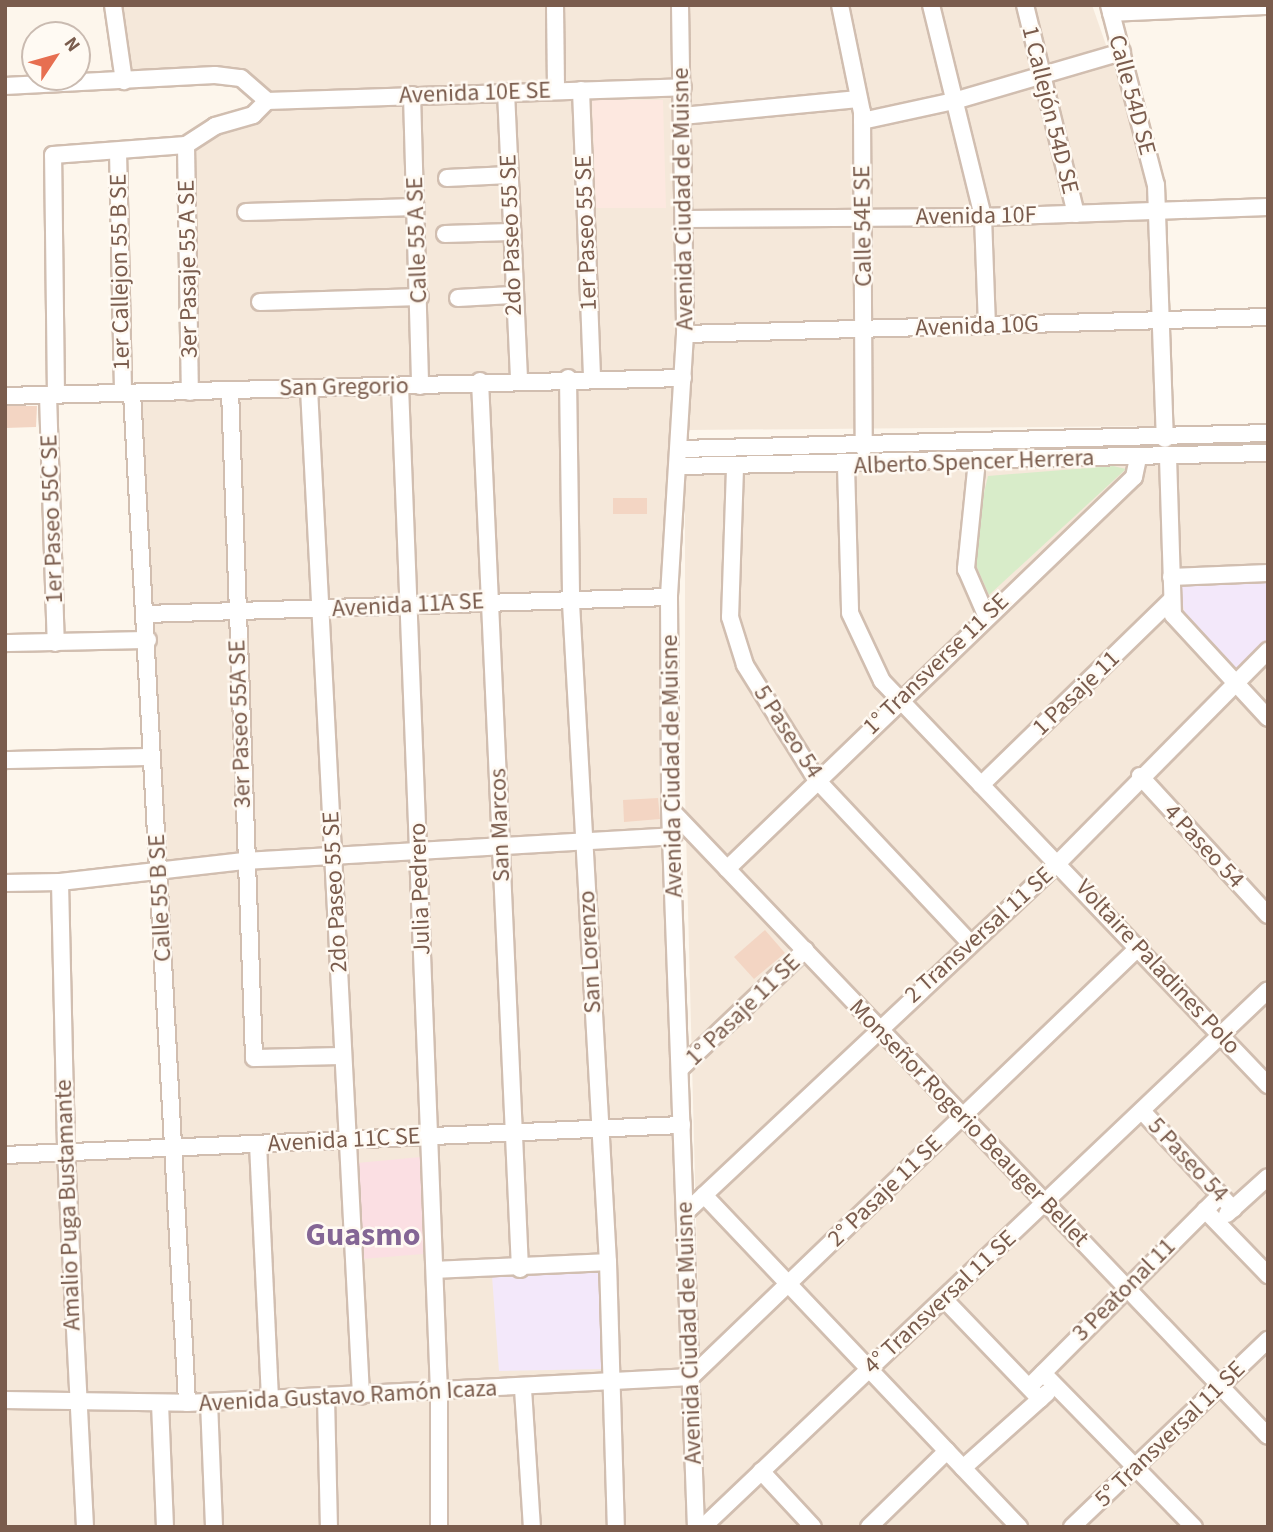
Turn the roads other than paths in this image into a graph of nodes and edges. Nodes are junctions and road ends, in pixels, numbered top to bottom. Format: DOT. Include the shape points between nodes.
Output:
graph roads {
  1 [pos="113,5"];
  2 [pos="555,5"];
  3 [pos="680,5"];
  4 [pos="840,5"];
  5 [pos="931,5"];
  6 [pos="1025,5"];
  7 [pos="1268,6"];
  8 [pos="1234,7"];
  9 [pos="1110,9"];
  10 [pos="1122,52"];
  11 [pos="1042,76"];
  12 [pos="124,81"];
  13 [pos="5,86"];
  14 [pos="682,87"];
  15 [pos="581,90"];
  16 [pos="556,91"];
  17 [pos="506,92"];
  18 [pos="412,95"];
  19 [pos="858,99"];
  20 [pos="267,101"];
  21 [pos="954,101"];
  22 [pos="682,116"];
  23 [pos="862,121"];
  24 [pos="186,145"];
  25 [pos="118,151"];
  26 [pos="509,175"];
  27 [pos="446,178"];
  28 [pos="416,207"];
  29 [pos="1268,207"];
  30 [pos="1157,211"];
  31 [pos="246,212"];
  32 [pos="1076,214"];
  33 [pos="983,217"];
  34 [pos="863,218"];
  35 [pos="685,219"];
  36 [pos="511,232"];
  37 [pos="445,234"];
  38 [pos="512,295"];
  39 [pos="420,297"];
  40 [pos="458,298"];
  41 [pos="260,302"];
  42 [pos="1268,317"];
  43 [pos="1160,320"];
  44 [pos="987,326"];
  45 [pos="864,329"];
  46 [pos="685,334"];
  47 [pos="592,377"];
  48 [pos="519,378"];
  49 [pos="568,378"];
  50 [pos="683,378"];
  51 [pos="480,381"];
  52 [pos="400,386"];
  53 [pos="420,386"];
  54 [pos="309,388"];
  55 [pos="230,390"];
  56 [pos="190,392"];
  57 [pos="127,393"];
  58 [pos="52,395"];
  59 [pos="5,396"];
  60 [pos="1268,433"];
  61 [pos="1165,439"];
  62 [pos="864,449"];
  63 [pos="1268,453"];
  64 [pos="1168,457"];
  65 [pos="680,458"];
  66 [pos="1138,458"];
  67 [pos="846,466"];
  68 [pos="735,468"];
  69 [pos="976,470"];
  70 [pos="1268,573"];
  71 [pos="1171,577"];
  72 [pos="669,597"];
  73 [pos="1171,600"];
  74 [pos="491,601"];
  75 [pos="571,603"];
  76 [pos="405,608"];
  77 [pos="320,610"];
  78 [pos="146,614"];
  79 [pos="236,614"];
  80 [pos="986,615"];
  81 [pos="148,640"];
  82 [pos="5,643"];
  83 [pos="56,643"];
  84 [pos="1268,651"];
  85 [pos="1234,683"];
  86 [pos="898,701"];
  87 [pos="1268,718"];
  88 [pos="151,757"];
  89 [pos="5,760"];
  90 [pos="1140,776"];
  91 [pos="816,779"];
  92 [pos="981,785"];
  93 [pos="670,809"];
  94 [pos="673,836"];
  95 [pos="584,841"];
  96 [pos="500,846"];
  97 [pos="418,850"];
  98 [pos="334,855"];
  99 [pos="244,860"];
  100 [pos="1059,861"];
  101 [pos="727,869"];
  102 [pos="158,870"];
  103 [pos="60,882"];
  104 [pos="5,883"];
  105 [pos="1268,915"];
  106 [pos="970,943"];
  107 [pos="1140,946"];
  108 [pos="805,950"];
  109 [pos="1268,990"];
  110 [pos="878,1027"];
  111 [pos="1220,1035"];
  112 [pos="343,1056"];
  113 [pos="680,1069"];
  114 [pos="1268,1084"];
  115 [pos="1142,1111"];
  116 [pos="962,1115"];
  117 [pos="682,1125"];
  118 [pos="600,1128"];
  119 [pos="515,1132"];
  120 [pos="429,1136"];
  121 [pos="347,1140"];
  122 [pos="258,1144"];
  123 [pos="173,1147"];
  124 [pos="65,1152"];
  125 [pos="5,1155"];
  126 [pos="1268,1177"];
  127 [pos="704,1195"];
  128 [pos="1220,1195"];
  129 [pos="1045,1203"];
  130 [pos="1233,1209"];
  131 [pos="1205,1210"];
  132 [pos="685,1213"];
  133 [pos="1218,1223"];
  134 [pos="608,1262"];
  135 [pos="520,1269"];
  136 [pos="435,1270"];
  137 [pos="1268,1275"];
  138 [pos="789,1284"];
  139 [pos="1124,1286"];
  140 [pos="944,1299"];
  141 [pos="1268,1340"];
  142 [pos="869,1369"];
  143 [pos="1043,1373"];
  144 [pos="691,1377"];
  145 [pos="611,1380"];
  146 [pos="1055,1386"];
  147 [pos="1220,1386"];
  148 [pos="523,1389"];
  149 [pos="439,1392"];
  150 [pos="1035,1393"];
  151 [pos="361,1396"];
  152 [pos="75,1397"];
  153 [pos="326,1397"];
  154 [pos="270,1399"];
  155 [pos="5,1400"];
  156 [pos="160,1402"];
  157 [pos="209,1402"];
  158 [pos="187,1403"];
  159 [pos="1268,1436"];
  160 [pos="947,1451"];
  161 [pos="1135,1467"];
  162 [pos="963,1468"];
  163 [pos="761,1471"];
  164 [pos="85,1527"];
  165 [pos="165,1527"];
  166 [pos="214,1527"];
  167 [pos="330,1527"];
  168 [pos="439,1527"];
  169 [pos="532,1527"];
  170 [pos="616,1527"];
  171 [pos="696,1527"];
  172 [pos="703,1527"];
  173 [pos="813,1527"];
  174 [pos="869,1527"];
  175 [pos="1018,1527"];
  176 [pos="1072,1527"];
  177 [pos="1194,1527"];
  1 -- 12 [label="street"];
  2 -- 16 [label="street"];
  3 -- 14 [label="street, Avenida Ciudad de Muisne"];
  4 -- 19 [label="street, Calle 54E SE"];
  5 -- 21 [label="street"];
  6 -- 11 [label="street, 1 Callejón 54D SE"];
  7 -- 8 [label="street"];
  8 -- 9 [label="street"];
  9 -- 10 [label="street, Calle 54D SE"];
  10 -- 11 [label="street"];
  10 -- 30 [label="street, Calle 54D SE" via="1156,184"];
  11 -- 21 [label="street"];
  11 -- 32 [label="street, 1 Callejón 54D SE"];
  12 -- 13 [label="street"];
  12 -- 20 [label="street" via="241,78"];
  14 -- 15 [label="street, Avenida 10E SE"];
  14 -- 22 [label="street, Avenida Ciudad de Muisne"];
  15 -- 16 [label="street, Avenida 10E SE"];
  15 -- 47 [label="street, 1er Paseo 55 SE"];
  16 -- 17 [label="street, Avenida 10E SE"];
  17 -- 18 [label="street, Avenida 10E SE"];
  17 -- 26 [label="street, 2do Paseo 55 SE"];
  18 -- 20 [label="street, Avenida 10E SE"];
  18 -- 28 [label="street, Calle 55 A SE"];
  19 -- 22 [label="street"];
  19 -- 23 [label="street, Calle 54E SE"];
  20 -- 24 [label="street" via="253,116 215,126"];
  21 -- 23 [label="street"];
  21 -- 33 [label="street"];
  22 -- 35 [label="street, Avenida Ciudad de Muisne"];
  23 -- 34 [label="street, Calle 54E SE"];
  24 -- 25 [label="street"];
  24 -- 56 [label="street, 3er Pasaje 55 A SE"];
  25 -- 57 [label="street, 1er Callejon 55 B SE"];
  25 -- 58 [label="street, 1er Paseo 55C SE" via="53,155"];
  26 -- 27 [label="street"];
  26 -- 36 [label="street, 2do Paseo 55 SE"];
  28 -- 31 [label="street"];
  28 -- 39 [label="street, Calle 55 A SE"];
  29 -- 30 [label="street, Avenida 10F"];
  30 -- 32 [label="street, Avenida 10F"];
  30 -- 43 [label="street, Calle 54D SE"];
  32 -- 33 [label="street, Avenida 10F"];
  33 -- 34 [label="street, Avenida 10F"];
  33 -- 44 [label="street"];
  34 -- 35 [label="street, Avenida 10F"];
  34 -- 45 [label="street, Calle 54E SE"];
  35 -- 46 [label="street, Avenida Ciudad de Muisne"];
  36 -- 37 [label="street"];
  36 -- 38 [label="street, 2do Paseo 55 SE"];
  38 -- 40 [label="street"];
  38 -- 48 [label="street, 2do Paseo 55 SE"];
  39 -- 41 [label="street"];
  39 -- 53 [label="street, Calle 55 A SE"];
  42 -- 43 [label="street, Avenida 10G"];
  43 -- 44 [label="street, Avenida 10G"];
  43 -- 61 [label="street, Calle 54D SE"];
  44 -- 45 [label="street, Avenida 10G"];
  45 -- 46 [label="street, Avenida 10G"];
  45 -- 62 [label="street, Calle 54E SE"];
  46 -- 50 [label="street, Avenida Ciudad de Muisne"];
  47 -- 49 [label="street, San Gregorio"];
  47 -- 50 [label="street, San Gregorio"];
  48 -- 49 [label="street, San Gregorio"];
  48 -- 51 [label="street, San Gregorio"];
  49 -- 75 [label="street, San Lorenzo"];
  50 -- 65 [label="street, Avenida Ciudad de Muisne"];
  51 -- 53 [label="street, San Gregorio"];
  51 -- 74 [label="street, San Marcos"];
  52 -- 53 [label="street, San Gregorio"];
  52 -- 54 [label="street, San Gregorio"];
  52 -- 76 [label="street, Julia Pedrero"];
  54 -- 55 [label="street, San Gregorio"];
  54 -- 77 [label="street, 2do Paseo 55 SE"];
  55 -- 56 [label="street, San Gregorio"];
  55 -- 79 [label="street, 3er Paseo 55A SE"];
  56 -- 57 [label="street, San Gregorio"];
  57 -- 58 [label="street, San Gregorio"];
  57 -- 78 [label="street, Calle 55 B SE"];
  58 -- 59 [label="street, San Gregorio"];
  58 -- 83 [label="street, 1er Paseo 55C SE"];
  60 -- 61 [label="street, Alberto Spencer Herrera"];
  61 -- 62 [label="street, Alberto Spencer Herrera"];
  62 -- 65 [label="street, Alberto Spencer Herrera"];
  63 -- 64 [label="street, Alberto Spencer Herrera"];
  64 -- 66 [label="street, Alberto Spencer Herrera"];
  64 -- 71 [label="street"];
  65 -- 68 [label="street, Alberto Spencer Herrera"];
  65 -- 72 [label="street, Avenida Ciudad de Muisne"];
  66 -- 67 [label="street, Alberto Spencer Herrera"];
  66 -- 80 [label="street, 1° Transverse 11 SE" via="1133,477"];
  67 -- 68 [label="street, Alberto Spencer Herrera"];
  67 -- 86 [label="street, Voltaire Paladines Polo" via="850,613 882,681"];
  68 -- 91 [label="street, 5 Paseo 54" via="730,617 736,642"];
  69 -- 80 [label="street" via="966,569"];
  70 -- 71 [label="street"];
  71 -- 73 [label="street"];
  72 -- 75 [label="street, Avenida 11A SE"];
  72 -- 93 [label="street, Avenida Ciudad de Muisne"];
  73 -- 85 [label="street" via="1176,620"];
  73 -- 92 [label="street, 1 Pasaje 11"];
  74 -- 75 [label="street, Avenida 11A SE"];
  74 -- 76 [label="street, Avenida 11A SE"];
  74 -- 96 [label="street, San Marcos"];
  75 -- 95 [label="street, San Lorenzo"];
  76 -- 77 [label="street, Avenida 11A SE"];
  76 -- 97 [label="street, Julia Pedrero"];
  77 -- 79 [label="street, Avenida 11A SE"];
  77 -- 98 [label="street, 2do Paseo 55 SE"];
  78 -- 79 [label="street, Avenida 11A SE"];
  78 -- 81 [label="street, Calle 55 B SE"];
  79 -- 99 [label="street, 3er Paseo 55A SE"];
  80 -- 86 [label="street, 1° Transverse 11 SE"];
  81 -- 83 [label="street"];
  81 -- 88 [label="street, Calle 55 B SE"];
  82 -- 83 [label="street"];
  84 -- 85 [label="street, 2 Transversal 11 SE"];
  85 -- 87 [label="street"];
  85 -- 90 [label="street, 2 Transversal 11 SE"];
  86 -- 91 [label="street, 1° Transverse 11 SE"];
  86 -- 92 [label="street, Voltaire Paladines Polo"];
  88 -- 89 [label="street"];
  88 -- 102 [label="street, Calle 55 B SE"];
  90 -- 100 [label="street, 2 Transversal 11 SE"];
  90 -- 105 [label="street, 4 Paseo 54"];
  91 -- 101 [label="street, 1° Transverse 11 SE"];
  91 -- 106 [label="street, 5 Paseo 54"];
  92 -- 100 [label="street, Voltaire Paladines Polo"];
  93 -- 94 [label="street, Avenida Ciudad de Muisne"];
  93 -- 101 [label="street, Monseñor Rogerio Beauger Bellet"];
  94 -- 95 [label="street"];
  94 -- 113 [label="street, Avenida Ciudad de Muisne"];
  95 -- 96 [label="street"];
  95 -- 118 [label="street, San Lorenzo"];
  96 -- 97 [label="street"];
  96 -- 119 [label="street, San Marcos"];
  97 -- 98 [label="street"];
  97 -- 120 [label="street, Julia Pedrero"];
  98 -- 99 [label="street"];
  98 -- 112 [label="street, 2do Paseo 55 SE"];
  99 -- 102 [label="street"];
  99 -- 112 [label="street, 3er Paseo 55A SE" via="254,1058"];
  100 -- 106 [label="street, 2 Transversal 11 SE"];
  100 -- 107 [label="street, Voltaire Paladines Polo"];
  101 -- 108 [label="street, Monseñor Rogerio Beauger Bellet"];
  102 -- 103 [label="street"];
  102 -- 123 [label="street, Calle 55 B SE"];
  103 -- 104 [label="street"];
  103 -- 124 [label="street, Amalio Puga Bustamante"];
  106 -- 110 [label="street, 2 Transversal 11 SE"];
  107 -- 111 [label="street, Voltaire Paladines Polo"];
  107 -- 116 [label="street, 2° Pasaje 11 SE"];
  108 -- 110 [label="street, Monseñor Rogerio Beauger Bellet"];
  108 -- 113 [label="street, 1° Pasaje 11 SE"];
  109 -- 111 [label="street, 4° Transversal 11 SE"];
  110 -- 116 [label="street, Monseñor Rogerio Beauger Bellet"];
  110 -- 127 [label="street, 2 Transversal 11 SE"];
  111 -- 114 [label="street, Voltaire Paladines Polo"];
  111 -- 115 [label="street, 4° Transversal 11 SE"];
  112 -- 121 [label="street, 2do Paseo 55 SE"];
  113 -- 117 [label="street, Avenida Ciudad de Muisne"];
  115 -- 128 [label="street, 5 Paseo 54"];
  115 -- 129 [label="street, 4° Transversal 11 SE"];
  116 -- 129 [label="street, Monseñor Rogerio Beauger Bellet"];
  116 -- 138 [label="street, 2° Pasaje 11 SE"];
  117 -- 118 [label="street, Avenida 11C SE"];
  117 -- 132 [label="street, Avenida Ciudad de Muisne"];
  118 -- 119 [label="street, Avenida 11C SE"];
  118 -- 134 [label="street, San Lorenzo"];
  119 -- 120 [label="street, Avenida 11C SE"];
  119 -- 135 [label="street, San Marcos"];
  120 -- 121 [label="street, Avenida 11C SE"];
  120 -- 136 [label="street, Julia Pedrero"];
  121 -- 122 [label="street, Avenida 11C SE"];
  121 -- 151 [label="street, 2do Paseo 55 SE"];
  122 -- 123 [label="street, Avenida 11C SE"];
  122 -- 154 [label="street"];
  123 -- 124 [label="street, Avenida 11C SE"];
  123 -- 158 [label="street, Calle 55 B SE"];
  124 -- 125 [label="street, Avenida 11C SE"];
  124 -- 152 [label="street, Amalio Puga Bustamante"];
  126 -- 130 [label="street"];
  127 -- 132 [label="street, 2 Transversal 11 SE"];
  127 -- 138 [label="street"];
  128 -- 130 [label="street, 5 Paseo 54"];
  128 -- 131 [label="street, 3 Peatonal 11"];
  129 -- 139 [label="street, Monseñor Rogerio Beauger Bellet"];
  129 -- 140 [label="street, 4° Transversal 11 SE"];
  130 -- 133 [label="street"];
  131 -- 133 [label="street, 5 Paseo 54"];
  131 -- 139 [label="street, 3 Peatonal 11"];
  132 -- 144 [label="street, Avenida Ciudad de Muisne"];
  133 -- 137 [label="street, 5 Paseo 54"];
  134 -- 135 [label="street"];
  134 -- 145 [label="street, San Lorenzo"];
  135 -- 136 [label="street"];
  136 -- 149 [label="street, Julia Pedrero"];
  138 -- 142 [label="street"];
  138 -- 144 [label="street, 2° Pasaje 11 SE"];
  139 -- 143 [label="street, 3 Peatonal 11"];
  139 -- 147 [label="street, Monseñor Rogerio Beauger Bellet"];
  140 -- 142 [label="street, 4° Transversal 11 SE"];
  140 -- 150 [label="street"];
  141 -- 147 [label="street, 5° Transversal 11 SE"];
  142 -- 160 [label="street"];
  142 -- 163 [label="street, 4° Transversal 11 SE"];
  143 -- 146 [label="street"];
  143 -- 150 [label="street, 3 Peatonal 11"];
  144 -- 145 [label="street, Avenida Gustavo Ramón Icaza"];
  144 -- 171 [label="street, Avenida Ciudad de Muisne"];
  145 -- 148 [label="street, Avenida Gustavo Ramón Icaza"];
  145 -- 170 [label="street, San Lorenzo"];
  146 -- 150 [label="street, 3 Peatonal 11"];
  146 -- 161 [label="street"];
  147 -- 159 [label="street, Monseñor Rogerio Beauger Bellet"];
  147 -- 161 [label="street, 5° Transversal 11 SE"];
  148 -- 149 [label="street, Avenida Gustavo Ramón Icaza"];
  148 -- 169 [label="street"];
  149 -- 151 [label="street, Avenida Gustavo Ramón Icaza"];
  149 -- 168 [label="street, Julia Pedrero"];
  150 -- 162 [label="street, 3 Peatonal 11"];
  151 -- 153 [label="street, Avenida Gustavo Ramón Icaza"];
  152 -- 155 [label="street, Avenida Gustavo Ramón Icaza"];
  152 -- 156 [label="street, Avenida Gustavo Ramón Icaza"];
  152 -- 164 [label="street, Amalio Puga Bustamante"];
  153 -- 154 [label="street, Avenida Gustavo Ramón Icaza"];
  153 -- 167 [label="street"];
  154 -- 157 [label="street, Avenida Gustavo Ramón Icaza"];
  156 -- 158 [label="street, Avenida Gustavo Ramón Icaza"];
  156 -- 165 [label="street"];
  157 -- 158 [label="street, Avenida Gustavo Ramón Icaza"];
  157 -- 166 [label="street"];
  160 -- 162 [label="street"];
  160 -- 174 [label="street"];
  161 -- 176 [label="street, 5° Transversal 11 SE"];
  161 -- 177 [label="street"];
  162 -- 175 [label="street"];
  163 -- 172 [label="street, 4° Transversal 11 SE"];
  163 -- 173 [label="street"];
}
